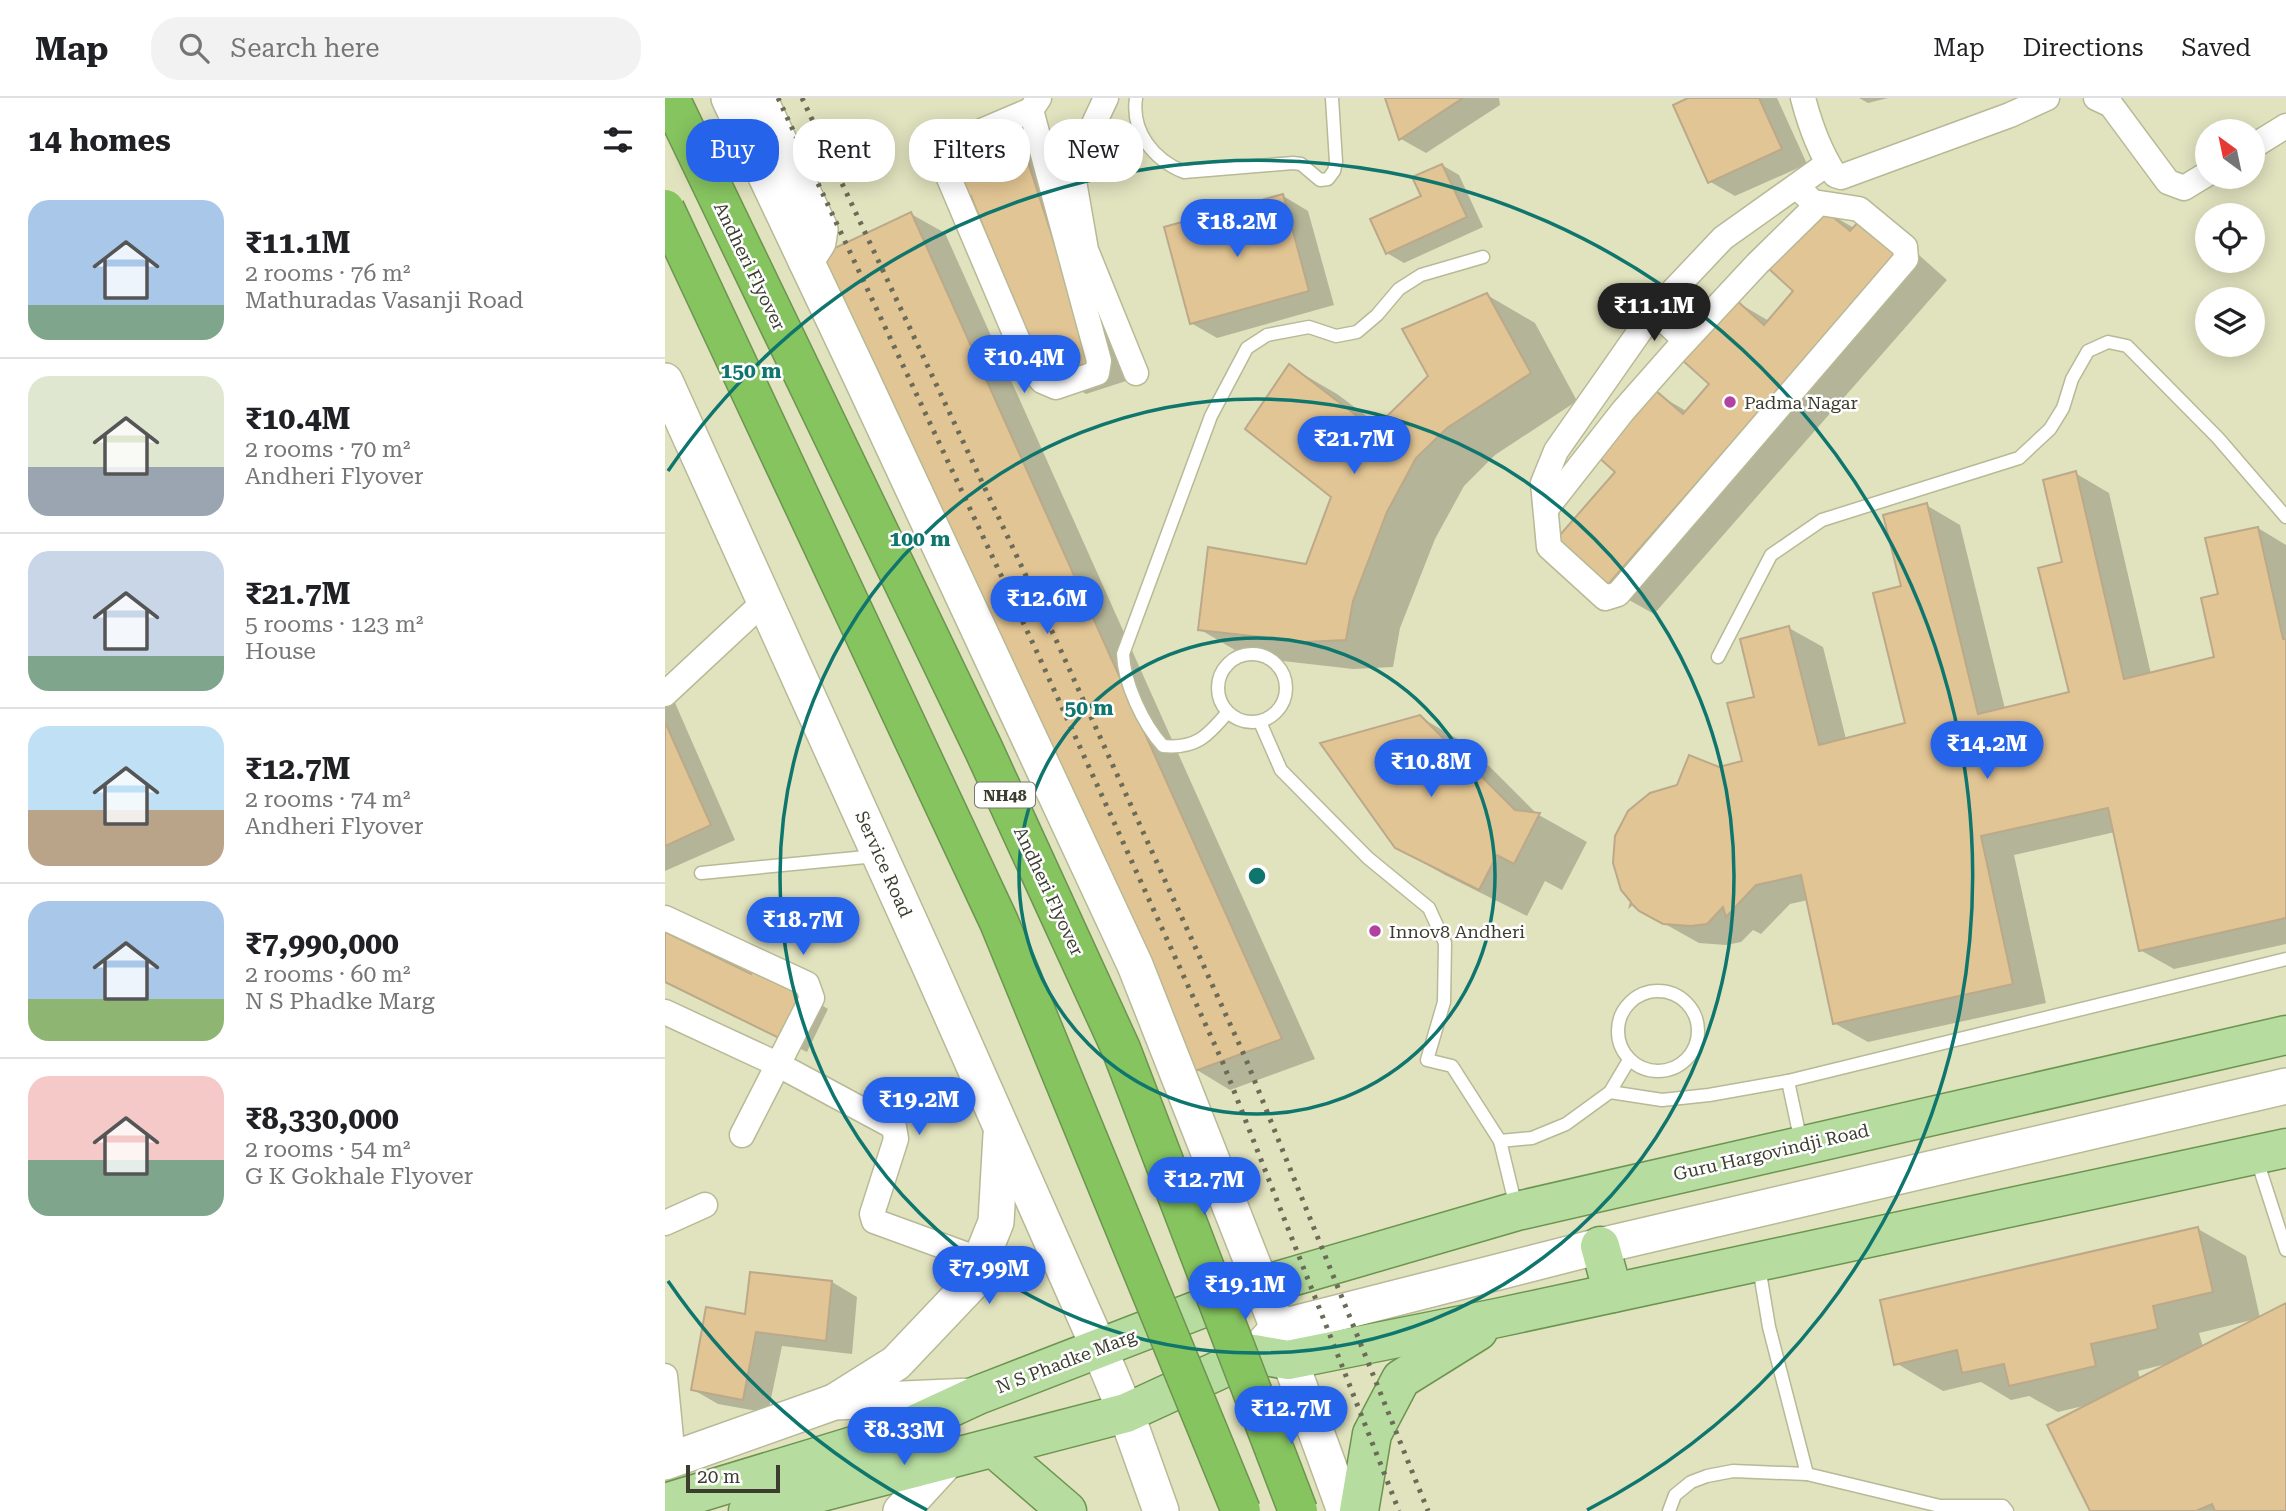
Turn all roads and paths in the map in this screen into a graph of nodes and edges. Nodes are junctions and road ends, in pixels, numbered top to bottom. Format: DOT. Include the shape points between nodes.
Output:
graph roads {
  1 [pos="670,98"];
  2 [pos="729,98"];
  3 [pos="759,98"];
  4 [pos="1106,98"];
  5 [pos="1136,98"];
  6 [pos="1332,98"];
  7 [pos="1803,98"];
  8 [pos="2047,98"];
  9 [pos="2096,98"];
  10 [pos="1035,104"];
  11 [pos="2286,127"];
  12 [pos="2265,139"];
  13 [pos="1827,164"];
  14 [pos="2195,181"];
  15 [pos="1805,194"];
  16 [pos="665,209"];
  17 [pos="1483,257"];
  18 [pos="806,261"];
  19 [pos="1654,312"];
  20 [pos="1685,340"];
  21 [pos="1136,373"];
  22 [pos="665,380"];
  23 [pos="1546,509"];
  24 [pos="2286,517"];
  25 [pos="765,601"];
  26 [pos="1718,657"];
  27 [pos="665,694"];
  28 [pos="1227,713"];
  29 [pos="1260,722"];
  30 [pos="880,855"];
  31 [pos="701,873"];
  32 [pos="665,918"];
  33 [pos="2286,959"];
  34 [pos="665,1012"];
  35 [pos="2286,1035"];
  36 [pos="1629,1060"];
  37 [pos="777,1064"];
  38 [pos="1788,1081"];
  39 [pos="2286,1086"];
  40 [pos="1610,1092"];
  41 [pos="1001,1127"];
  42 [pos="742,1135"];
  43 [pos="1500,1141"];
  44 [pos="1802,1145"];
  45 [pos="2271,1152"];
  46 [pos="705,1205"];
  47 [pos="1517,1211"];
  48 [pos="665,1223"];
  49 [pos="1600,1245"];
  50 [pos="2286,1250"];
  51 [pos="981,1261"];
  52 [pos="1758,1262"];
  53 [pos="1260,1286"];
  54 [pos="1613,1293"];
  55 [pos="1497,1318"];
  56 [pos="1274,1347"];
  57 [pos="1099,1348"];
  58 [pos="665,1376"];
  59 [pos="978,1395"];
  60 [pos="834,1402"];
  61 [pos="1126,1413"];
  62 [pos="994,1448"];
  63 [pos="669,1461"];
  64 [pos="947,1461"];
  65 [pos="1807,1474"];
  66 [pos="665,1503"];
  67 [pos="748,1511"];
  68 [pos="901,1511"];
  69 [pos="1067,1511"];
  70 [pos="1161,1511"];
  71 [pos="1241,1511"];
  72 [pos="1299,1511"];
  73 [pos="1345,1511"];
  74 [pos="1359,1511"];
  75 [pos="1669,1511"];
  76 [pos="2007,1511"];
  1 -- 72 [label="highway, Andheri Flyover / NH48, bridge" via="983,748 1121,1049"];
  2 -- 18 [label="street"];
  3 -- 18 [label="street" via="820,229"];
  4 -- 21 [label="street" via="1075,181 1086,250"];
  5 -- 6 [label="lane" via="1134,110 1144,138 1168,166 1184,172 1293,163 1320,180 1328,179 1336,162"];
  7 -- 13 [label="street"];
  8 -- 13 [label="street" via="1840,177"];
  9 -- 14 [label="street" via="2111,105 2168,182 2184,188"];
  10 -- 10 [label="street" via="946,146 940,157 1027,362 1041,382 1056,387 1097,373 1099,361"];
  11 -- 12 [label="street"];
  13 -- 15 [label="street"];
  15 -- 19 [label="street" via="1723,237"];
  15 -- 20 [label="street" via="1813,209"];
  15 -- 23 [label="street" via="1859,209 1905,247 1906,259 1618,594 1605,598 1549,547"];
  16 -- 71 [label="highway, bridge" via="999,922"];
  17 -- 28 [label="lane" via="1421,275 1399,289 1357,332 1336,336 1309,327 1267,335 1247,348 1211,416 1122,654 1123,672 1151,733 1163,746 1182,747 1199,741"];
  18 -- 53 [label="street" via="1135,965"];
  19 -- 20 [label="street"];
  19 -- 23 [label="street" via="1556,451 1543,483"];
  20 -- 23 [label="street"];
  22 -- 25 [label="street, Service Road"];
  24 -- 26 [label="lane" via="2127,346 2108,342 2088,351 2050,429 2018,458 1822,520 1771,555"];
  25 -- 27 [label="street"];
  25 -- 30 [label="street, Service Road"];
  28 -- 29 [label="lane" via="1248,723"];
  28 -- 29 [label="lane" via="1217,692 1222,669 1241,655 1262,655 1280,668 1286,689 1279,709"];
  29 -- 43 [label="lane" via="1281,770 1369,858 1429,908 1445,943 1444,1002 1427,1060 1452,1066"];
  30 -- 31 [label="lane"];
  30 -- 41 [label="street, Service Road"];
  32 -- 37 [label="street" via="807,984 812,998"];
  33 -- 38 [label="lane"];
  34 -- 37 [label="street"];
  35 -- 44 [label="main road, Guru Hargovindji Road"];
  36 -- 36 [label="lane" via="1618,1036 1619,1022 1633,1000 1657,991 1671,993 1692,1008 1699,1033 1689,1058 1666,1071 1640,1068"];
  36 -- 40 [label="lane"];
  37 -- 42 [label="street"];
  37 -- 51 [label="street" via="894,1127 896,1139 874,1221"];
  38 -- 40 [label="lane" via="1662,1100"];
  38 -- 44 [label="lane"];
  39 -- 49 [label="street"];
  40 -- 43 [label="lane" via="1566,1124 1532,1138"];
  41 -- 51 [label="street" via="996,1222"];
  41 -- 57 [label="street, Service Road"];
  43 -- 47 [label="lane"];
  44 -- 47 [label="main road, Guru Hargovindji Road"];
  45 -- 50 [label="lane"];
  45 -- 52 [label="main road"];
  46 -- 48 [label="street"];
  47 -- 53 [label="main road, Guru Hargovindji Road"];
  49 -- 54 [label="main road"];
  49 -- 56 [label="street"];
  51 -- 60 [label="street" via="971,1284 897,1363"];
  52 -- 54 [label="main road"];
  52 -- 65 [label="lane" via="1769,1327"];
  53 -- 56 [label="street"];
  53 -- 57 [label="main road, N S Phadke Marg"];
  54 -- 55 [label="main road"];
  55 -- 56 [label="main road"];
  55 -- 74 [label="main road" via="1401,1379 1371,1434"];
  56 -- 61 [label="main road"];
  56 -- 73 [label="street"];
  57 -- 59 [label="main road, N S Phadke Marg"];
  57 -- 61 [label="street, Service Road"];
  58 -- 63 [label="street"];
  59 -- 60 [label="street, N S Phadke Marg"];
  59 -- 66 [label="main road" via="895,1433"];
  60 -- 63 [label="street, N S Phadke Marg"];
  61 -- 62 [label="main road"];
  61 -- 70 [label="street"];
  62 -- 64 [label="main road"];
  62 -- 69 [label="main road"];
  64 -- 67 [label="main road"];
  64 -- 68 [label="street"];
  65 -- 75 [label="lane" via="1733,1471 1707,1476 1675,1495"];
  65 -- 76 [label="lane" via="1940,1506 2004,1506"];
}
